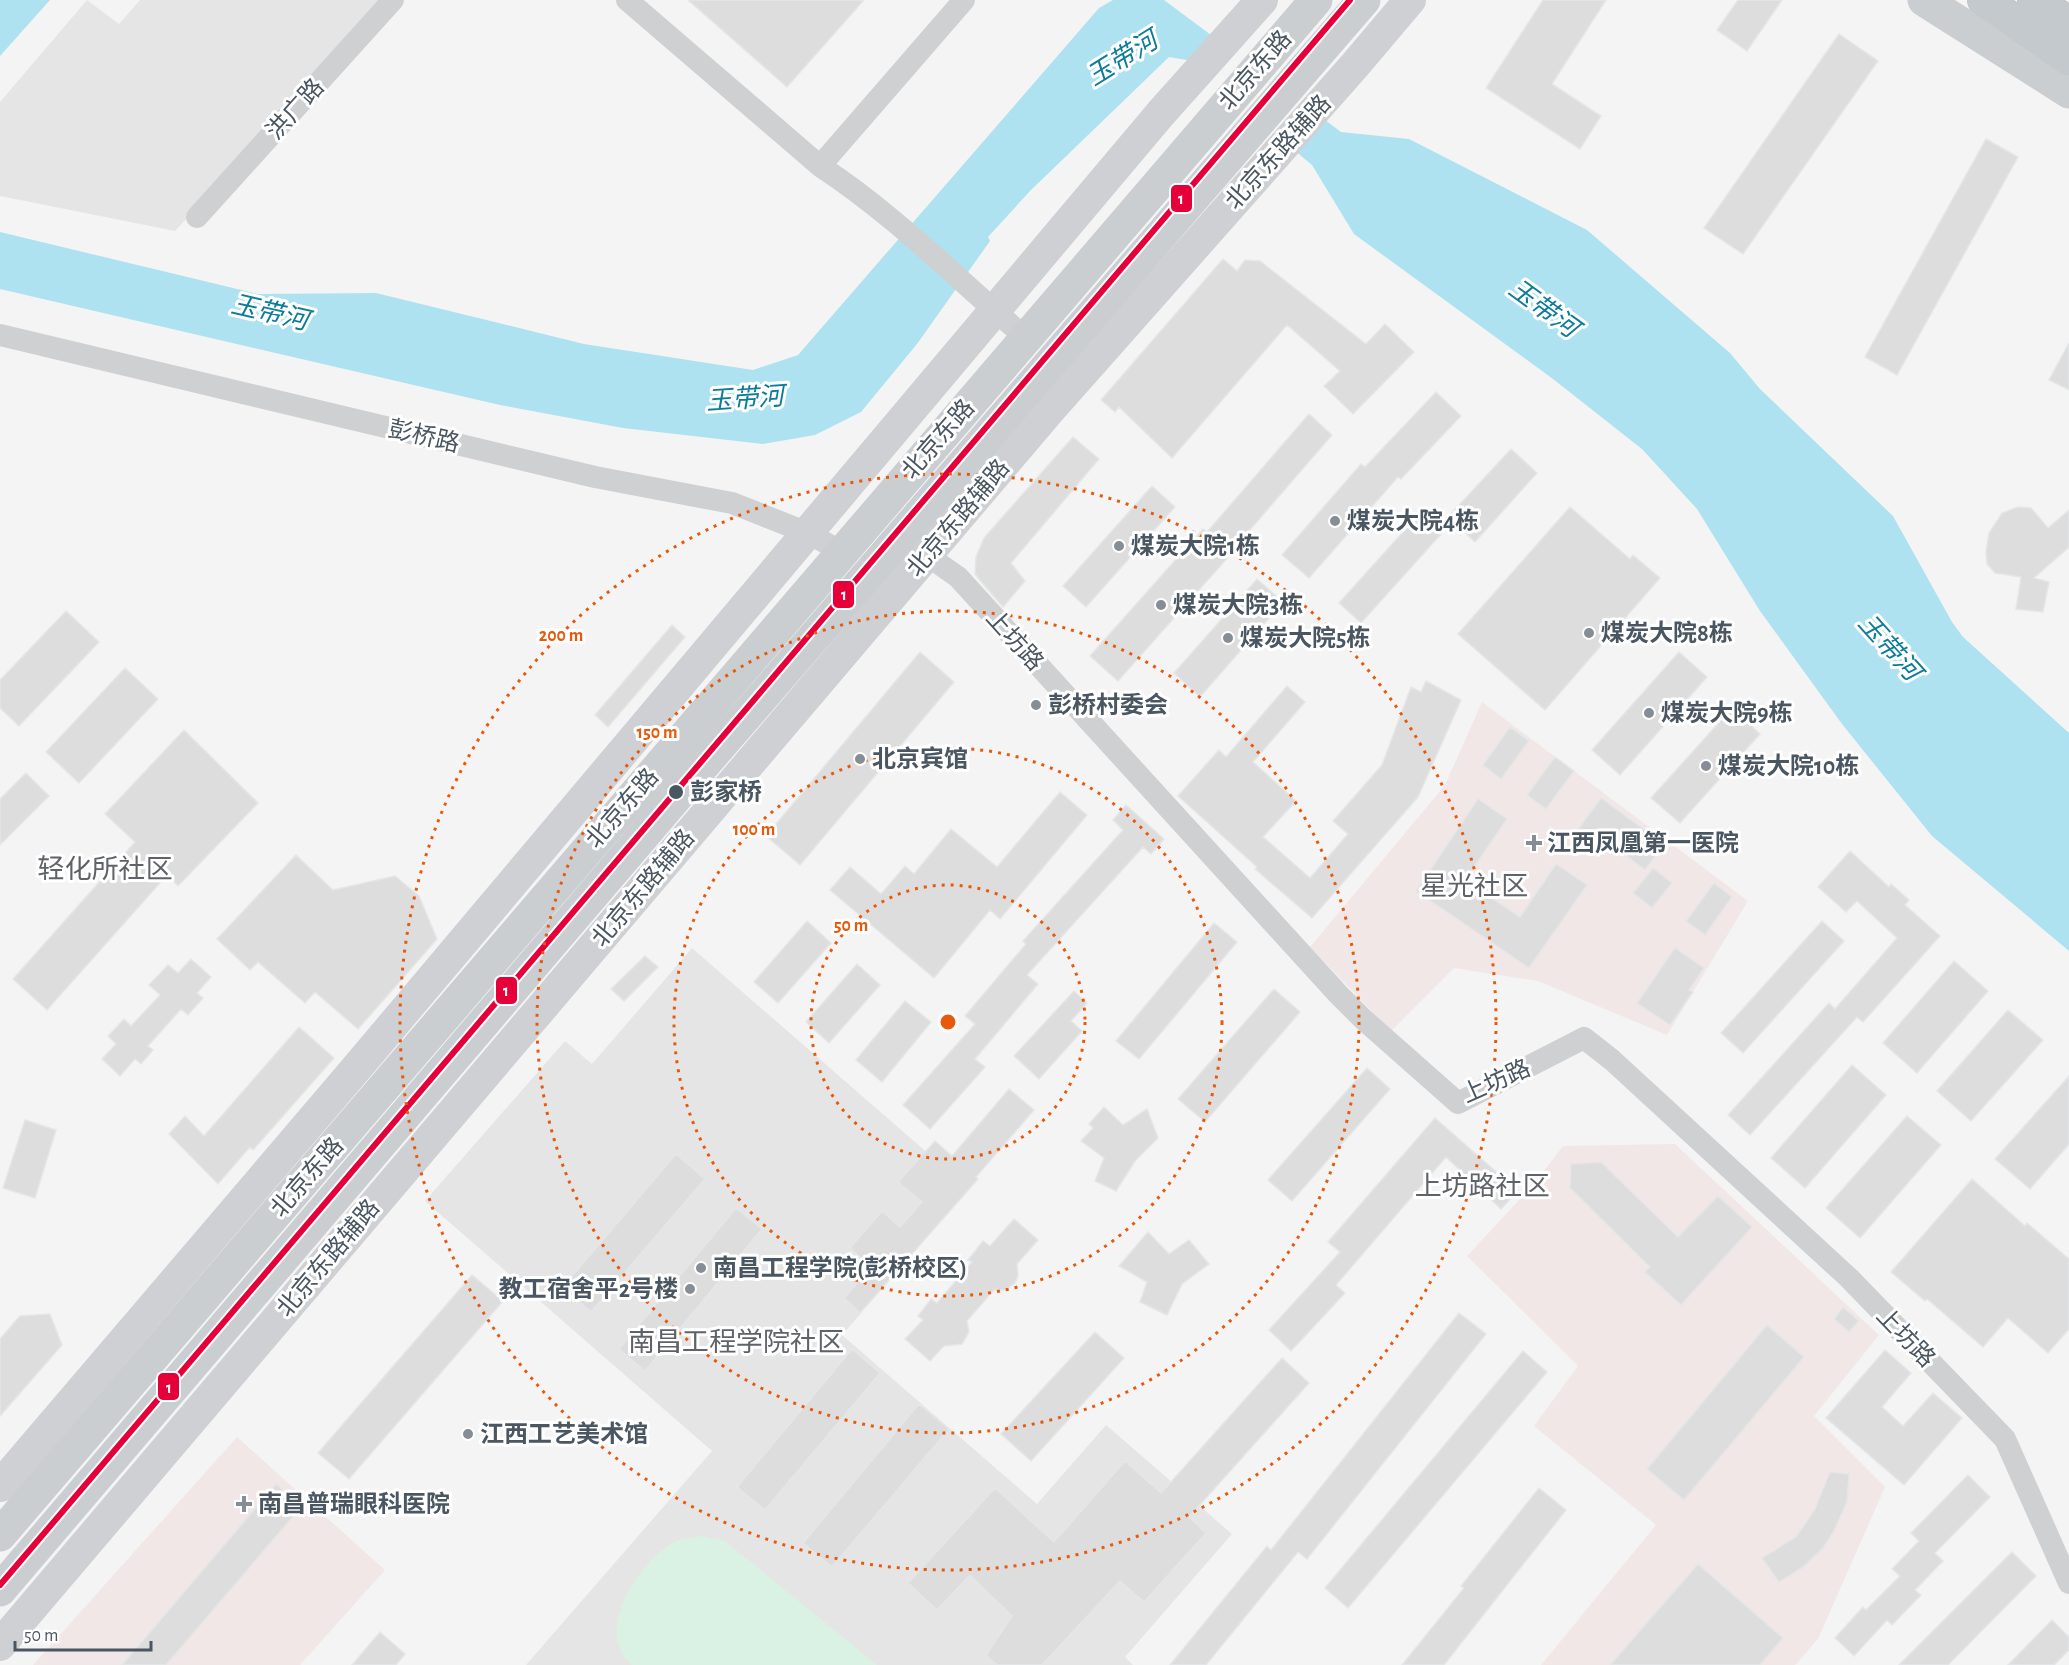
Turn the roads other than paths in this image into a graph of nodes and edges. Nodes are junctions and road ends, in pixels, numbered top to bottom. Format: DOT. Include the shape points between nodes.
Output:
graph roads {
  1 [pos="393,0"];
  2 [pos="627,0"];
  3 [pos="964,0"];
  4 [pos="1316,0"];
  5 [pos="1364,0"];
  6 [pos="1410,0"];
  7 [pos="1924,0"];
  8 [pos="1984,0"];
  9 [pos="2034,0"];
  10 [pos="2059,0"];
  11 [pos="1258,5"];
  12 [pos="2069,7"];
  13 [pos="2069,23"];
  14 [pos="2068,83"];
  15 [pos="820,166"];
  16 [pos="197,217"];
  17 [pos="995,311"];
  18 [pos="0,335"];
  19 [pos="1025,337"];
  20 [pos="808,533"];
  21 [pos="913,546"];
  22 [pos="842,552"];
  23 [pos="0,1486"];
  24 [pos="0,1534"];
  25 [pos="2069,1583"];
  26 [pos="0,1590"];
  27 [pos="0,1645"];
  1 -- 16 [label="street, 洪广路"];
  2 -- 15 [label="street"];
  3 -- 15 [label="street"];
  4 -- 19 [label="main road, 北京东路"];
  5 -- 21 [label="main road, 北京东路" via="1235,148"];
  6 -- 21 [label="main road, 北京东路辅路" via="1066,392"];
  7 -- 14 [label="main road"];
  8 -- 14 [label="highway"];
  9 -- 13 [label="highway"];
  10 -- 12 [label="main road"];
  11 -- 17 [label="main road" via="1161,113"];
  15 -- 17 [label="street" via="876,207"];
  17 -- 19 [label="street"];
  17 -- 20 [label="main road"];
  18 -- 20 [label="street, 彭桥路" via="595,477 732,503"];
  19 -- 22 [label="main road, 北京东路"];
  20 -- 22 [label="street, 彭桥路"];
  20 -- 23 [label="main road"];
  21 -- 25 [label="street, 上坊路" via="958,577 1338,994 1458,1104 1584,1038 1612,1060 1849,1278 2005,1439"];
  21 -- 26 [label="main road, 北京东路"];
  21 -- 27 [label="main road, 北京东路辅路"];
  22 -- 24 [label="main road, 北京东路"];
}
